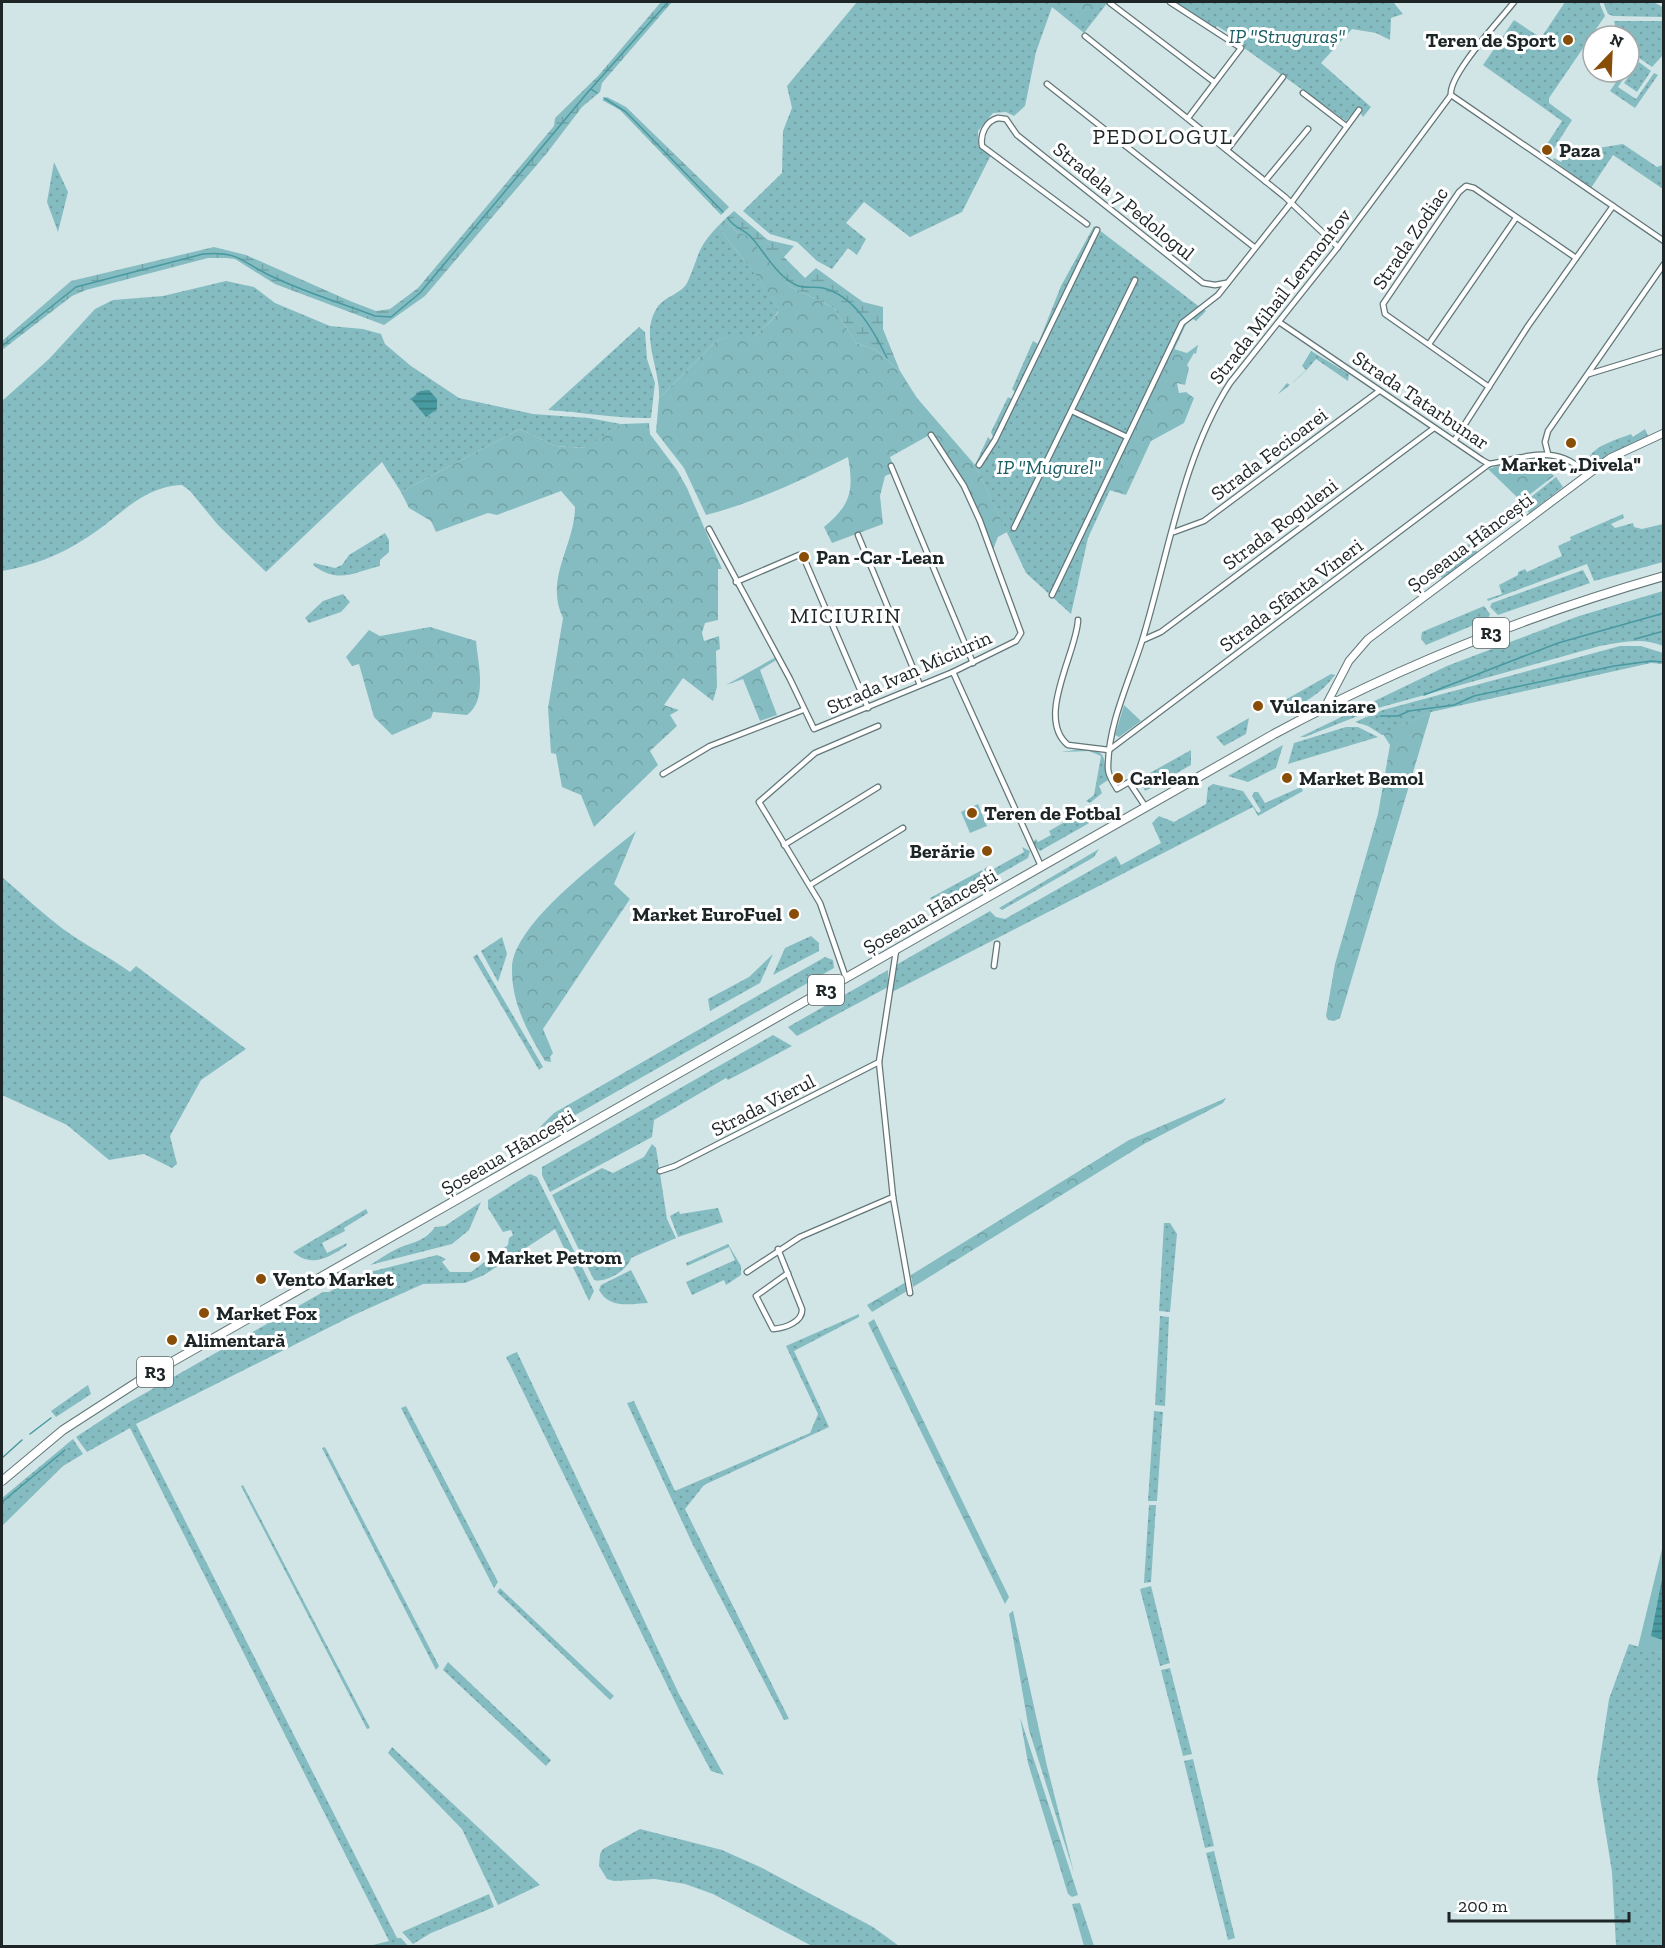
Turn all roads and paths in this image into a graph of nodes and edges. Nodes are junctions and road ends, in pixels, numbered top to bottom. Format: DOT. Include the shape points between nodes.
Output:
graph roads {
  1 [pos="1170,2"];
  2 [pos="1514,2"];
  3 [pos="1110,3"];
  4 [pos="1085,36"];
  5 [pos="1283,77"];
  6 [pos="1214,82"];
  7 [pos="1047,84"];
  8 [pos="1303,93"];
  9 [pos="1451,95"];
  10 [pos="1359,110"];
  11 [pos="1188,118"];
  12 [pos="1346,126"];
  13 [pos="1308,129"];
  14 [pos="1227,150"];
  15 [pos="1265,181"];
  16 [pos="1291,203"];
  17 [pos="1613,206"];
  18 [pos="1516,218"];
  19 [pos="1087,224"];
  20 [pos="1097,230"];
  21 [pos="1664,241"];
  22 [pos="1254,247"];
  23 [pos="1338,247"];
  24 [pos="1576,258"];
  25 [pos="1664,264"];
  26 [pos="1135,280"];
  27 [pos="1226,283"];
  28 [pos="1279,322"];
  29 [pos="1429,344"];
  30 [pos="1664,351"];
  31 [pos="1588,374"];
  32 [pos="1489,387"];
  33 [pos="1379,391"];
  34 [pos="1072,411"];
  35 [pos="1434,428"];
  36 [pos="1664,432"];
  37 [pos="931,435"];
  38 [pos="1127,437"];
  39 [pos="1454,441"];
  40 [pos="1548,454"];
  41 [pos="1489,464"];
  42 [pos="979,465"];
  43 [pos="891,466"];
  44 [pos="1587,475"];
  45 [pos="1014,528"];
  46 [pos="708,529"];
  47 [pos="1174,532"];
  48 [pos="858,535"];
  49 [pos="1664,576"];
  50 [pos="736,582"];
  51 [pos="1052,595"];
  52 [pos="1078,620"];
  53 [pos="1143,640"];
  54 [pos="973,663"];
  55 [pos="953,672"];
  56 [pos="920,685"];
  57 [pos="1325,707"];
  58 [pos="868,708"];
  59 [pos="803,710"];
  60 [pos="878,726"];
  61 [pos="1109,750"];
  62 [pos="663,774"];
  63 [pos="878,787"];
  64 [pos="1145,806"];
  65 [pos="903,828"];
  66 [pos="784,845"];
  67 [pos="1041,867"];
  68 [pos="810,885"];
  69 [pos="997,944"];
  70 [pos="896,949"];
  71 [pos="994,966"];
  72 [pos="846,978"];
  73 [pos="879,1062"];
  74 [pos="660,1171"];
  75 [pos="893,1197"];
  76 [pos="778,1250"];
  77 [pos="747,1272"];
  78 [pos="788,1273"];
  79 [pos="910,1293"];
  80 [pos="2,1481"];
  1 -- 6 [label="street" via="1241,48"];
  2 -- 9 [label="street, Strada Mihail Lermontov" via="1459,72 1450,88"];
  3 -- 6 [label="street"];
  4 -- 11 [label="street"];
  5 -- 14 [label="street"];
  6 -- 11 [label="street"];
  7 -- 22 [label="street"];
  8 -- 12 [label="street"];
  9 -- 17 [label="street"];
  9 -- 23 [label="street, Strada Mihail Lermontov"];
  10 -- 12 [label="street"];
  11 -- 14 [label="street"];
  12 -- 16 [label="street"];
  13 -- 15 [label="street"];
  14 -- 15 [label="street"];
  15 -- 16 [label="street"];
  16 -- 22 [label="street"];
  16 -- 23 [label="street"];
  17 -- 21 [label="street"];
  17 -- 24 [label="street"];
  18 -- 24 [label="street, Strada Zodiac"];
  18 -- 29 [label="street"];
  18 -- 29 [label="street, Strada Zodiac" via="1474,188 1466,186 1459,192 1382,307 1385,314"];
  19 -- 27 [label="street, Stradela 7 Pedologul" via="982,146 982,136 993,119 1006,119 1017,135 1203,282"];
  20 -- 42 [label="street" via="995,440"];
  22 -- 27 [label="street"];
  23 -- 28 [label="street, Strada Mihail Lermontov"];
  24 -- 32 [label="street"];
  25 -- 31 [label="street"];
  26 -- 34 [label="street"];
  27 -- 38 [label="street" via="1209,304 1182,323"];
  28 -- 33 [label="street, Strada Tatarbunar"];
  28 -- 47 [label="street, Strada Mihail Lermontov" via="1230,383 1216,407 1189,476"];
  29 -- 32 [label="street, Strada Zodiac"];
  30 -- 31 [label="street"];
  31 -- 40 [label="street" via="1548,431"];
  32 -- 39 [label="street"];
  33 -- 35 [label="street, Strada Tatarbunar"];
  33 -- 47 [label="street, Strada Fecioarei" via="1204,521"];
  34 -- 38 [label="street"];
  34 -- 45 [label="street"];
  35 -- 39 [label="street, Strada Tatarbunar"];
  35 -- 53 [label="street, Strada Roguleni" via="1161,632"];
  36 -- 44 [label="street, Șoseaua Hâncești" via="1634,444"];
  37 -- 54 [label="street, Strada Ivan Miciurin" via="958,475 980,521 1020,627 1016,641"];
  38 -- 51 [label="street"];
  39 -- 41 [label="street, Strada Tatarbunar"];
  40 -- 41 [label="street, Strada Tatarbunar"];
  40 -- 44 [label="street, Strada Tatarbunar" via="1569,458"];
  41 -- 61 [label="street, Strada Sfânta Vineri"];
  43 -- 54 [label="street"];
  44 -- 57 [label="street, Șoseaua Hâncești" via="1362,644"];
  46 -- 50 [label="street"];
  47 -- 53 [label="street, Strada Mihail Lermontov"];
  48 -- 56 [label="street"];
  49 -- 57 [label="highway, Șoseaua Hâncești / R3" via="1502,629"];
  50 -- 58 [label="street" via="801,555"];
  50 -- 59 [label="street"];
  52 -- 61 [label="street" via="1056,700 1059,728 1064,742 1071,746"];
  53 -- 61 [label="street, Strada Mihail Lermontov"];
  54 -- 55 [label="street, Strada Ivan Miciurin"];
  55 -- 56 [label="street, Strada Ivan Miciurin"];
  55 -- 67 [label="street"];
  56 -- 58 [label="street, Strada Ivan Miciurin"];
  57 -- 64 [label="highway, Șoseaua Hâncești / R3"];
  58 -- 59 [label="street, Strada Ivan Miciurin" via="814,729"];
  59 -- 62 [label="street, Strada Ivan Miciurin" via="710,746"];
  60 -- 66 [label="street" via="815,753 759,802"];
  61 -- 64 [label="street, Strada Mihail Lermontov" via="1108,773 1117,789 1129,782"];
  63 -- 66 [label="street"];
  64 -- 67 [label="highway, Șoseaua Hâncești / R3"];
  65 -- 68 [label="street"];
  66 -- 68 [label="street"];
  67 -- 70 [label="highway, Șoseaua Hâncești / R3"];
  68 -- 72 [label="street" via="826,918"];
  69 -- 71 [label="street"];
  70 -- 72 [label="highway, Șoseaua Hâncești / R3"];
  70 -- 73 [label="street"];
  72 -- 80 [label="highway, Șoseaua Hâncești / R3" via="142,1379 63,1430"];
  73 -- 74 [label="street, Strada Vierul"];
  73 -- 75 [label="street"];
  75 -- 76 [label="street"];
  75 -- 79 [label="street"];
  76 -- 77 [label="street"];
  76 -- 78 [label="street"];
  78 -- 78 [label="street" via="802,1317 773,1329 756,1296"];
}
